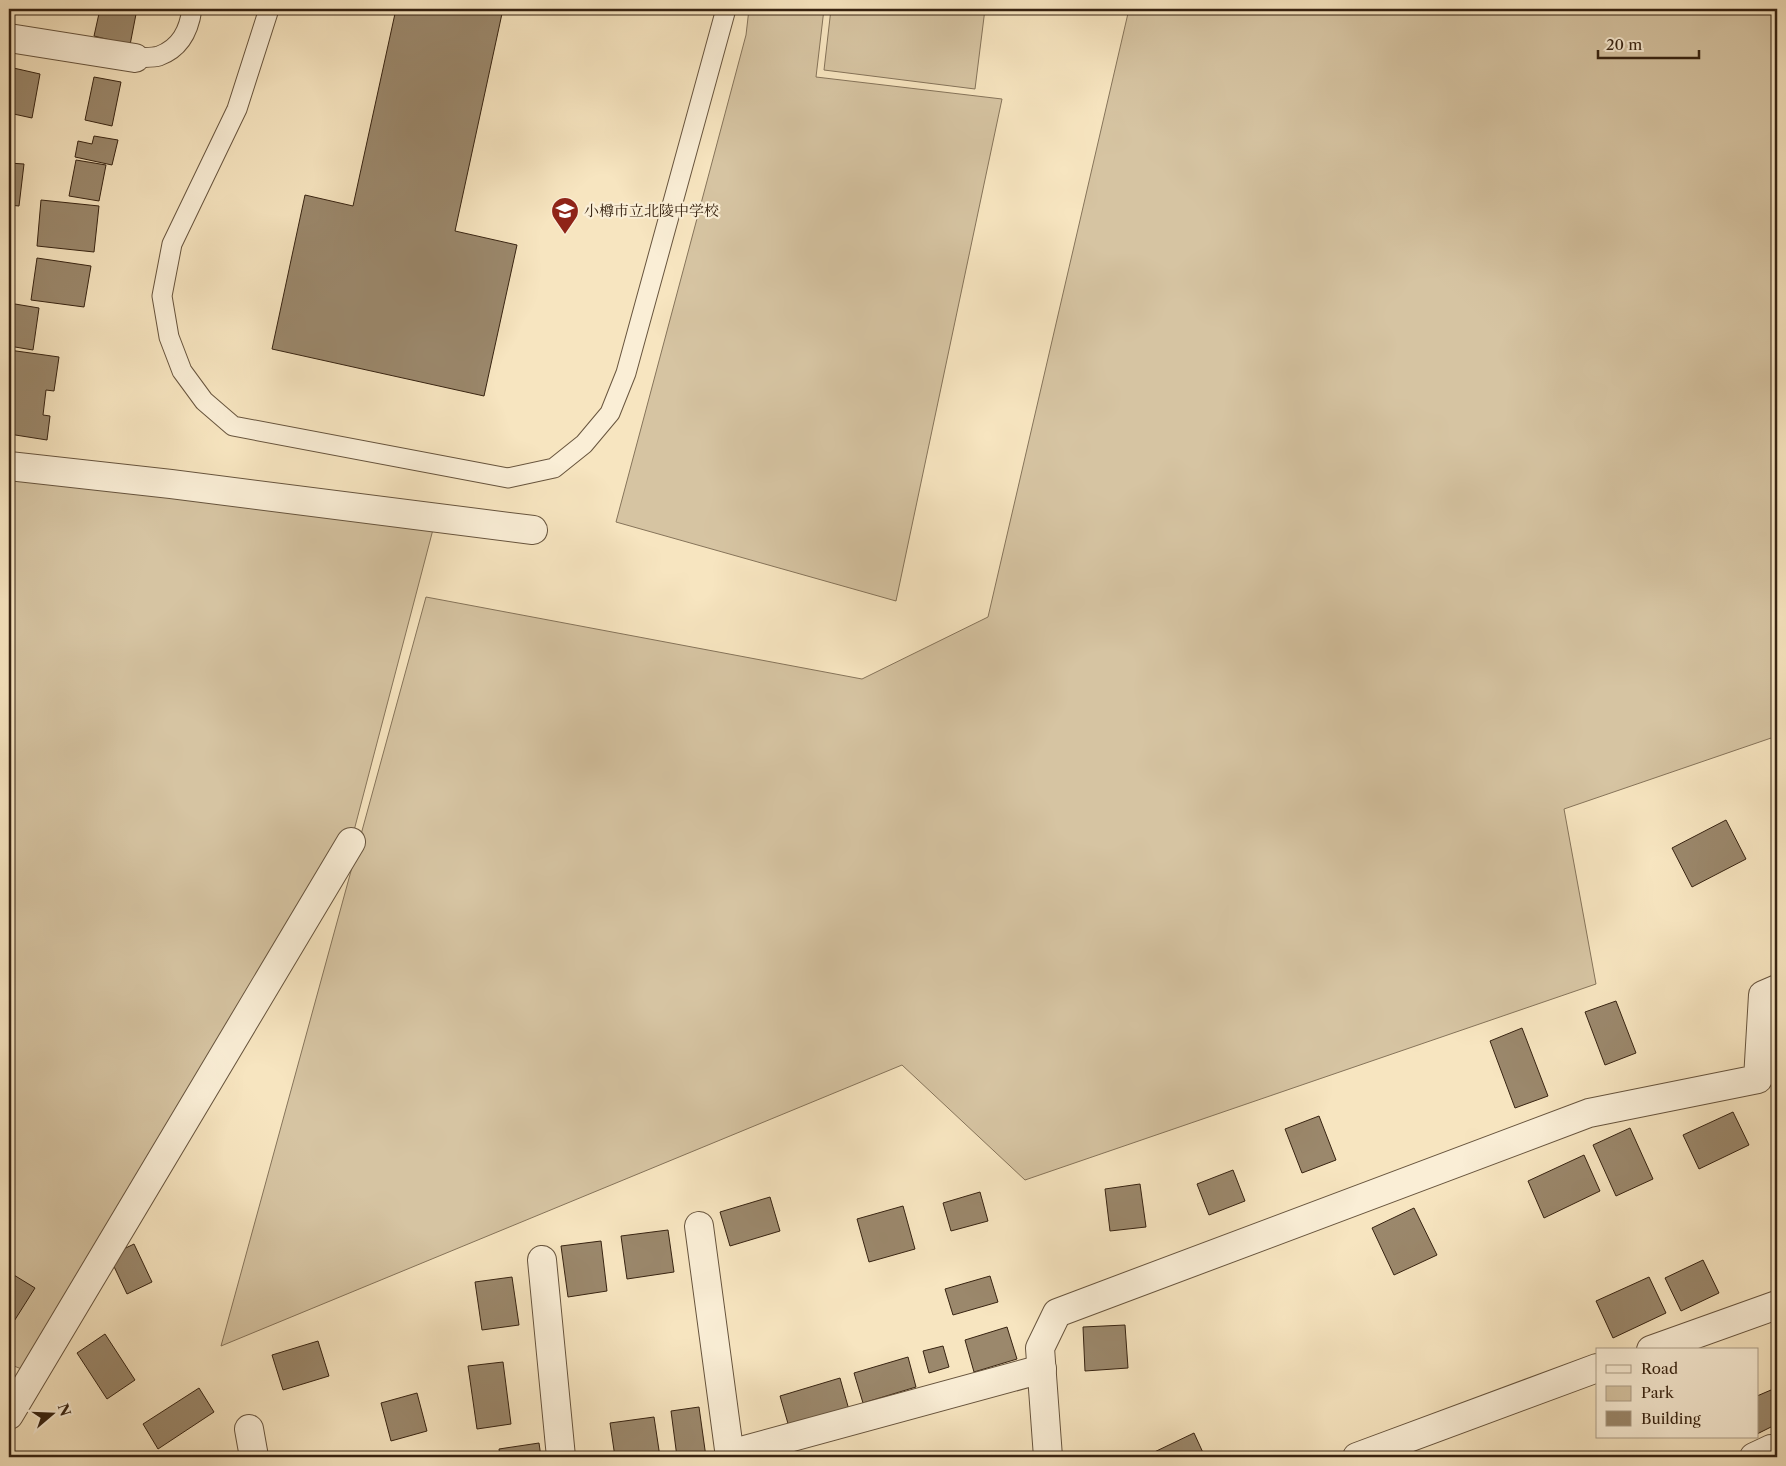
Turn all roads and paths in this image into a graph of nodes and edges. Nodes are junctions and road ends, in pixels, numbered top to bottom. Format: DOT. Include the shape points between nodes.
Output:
graph roads {
  1 [pos="192,9"];
  2 [pos="269,9"];
  3 [pos="726,9"];
  4 [pos="9,38"];
  5 [pos="135,58"];
  6 [pos="9,466"];
  7 [pos="533,530"];
  8 [pos="351,842"];
  9 [pos="1777,989"];
  10 [pos="699,1226"];
  11 [pos="542,1260"];
  12 [pos="1777,1304"];
  13 [pos="1656,1348"];
  14 [pos="1596,1368"];
  15 [pos="1042,1369"];
  16 [pos="9,1416"];
  17 [pos="249,1429"];
  18 [pos="730,1456"];
  19 [pos="254,1457"];
  20 [pos="561,1457"];
  21 [pos="1048,1457"];
  22 [pos="1356,1457"];
  1 -- 5 [label="lane" via="190,24 179,45 158,56"];
  2 -- 3 [label="lane" via="237,109 172,244 162,296 169,337 182,371 204,401 233,426 508,478 554,468 584,444 610,413 626,373"];
  4 -- 5 [label="street"];
  6 -- 7 [label="street"];
  8 -- 16 [label="street"];
  9 -- 15 [label="street" via="1763,995 1758,1079 1589,1113 1057,1313 1040,1348"];
  10 -- 18 [label="street"];
  11 -- 20 [label="street"];
  12 -- 13 [label="street"];
  14 -- 22 [label="street"];
  15 -- 18 [label="street"];
  15 -- 21 [label="street"];
  17 -- 19 [label="street"];
}
